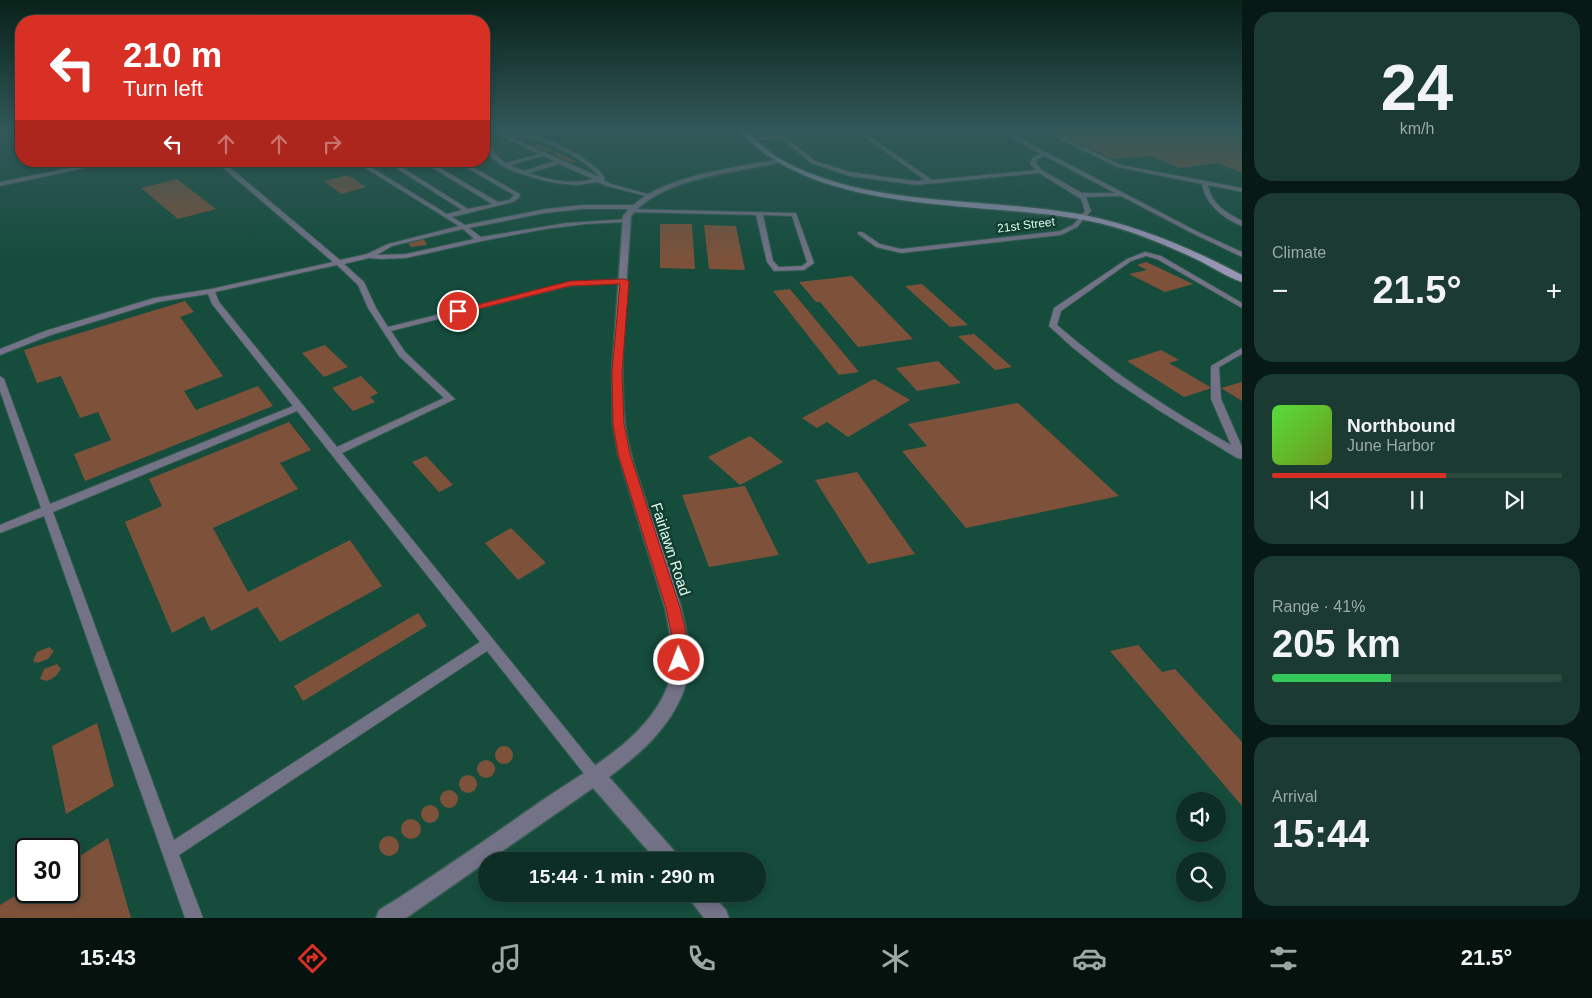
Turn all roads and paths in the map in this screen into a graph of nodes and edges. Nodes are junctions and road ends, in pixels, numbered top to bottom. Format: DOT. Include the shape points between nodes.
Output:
graph roads {
  1 [pos="50,174"];
  2 [pos="233,174"];
  3 [pos="377,174"];
  4 [pos="408,174"];
  5 [pos="446,174"];
  6 [pos="481,174"];
  7 [pos="526,174"];
  8 [pos="583,174"];
  9 [pos="600,174"];
  10 [pos="722,174"];
  11 [pos="807,174"];
  12 [pos="855,174"];
  13 [pos="920,174"];
  14 [pos="1009,174"];
  15 [pos="1045,174"];
  16 [pos="1082,174"];
  17 [pos="1159,174"];
  18 [pos="598,181"];
  19 [pos="930,181"];
  20 [pos="1205,183"];
  21 [pos="0,184"];
  22 [pos="1242,190"];
  23 [pos="648,195"];
  24 [pos="1080,195"];
  25 [pos="1122,195"];
  26 [pos="497,204"];
  27 [pos="467,211"];
  28 [pos="629,213"];
  29 [pos="759,213"];
  30 [pos="446,216"];
  31 [pos="1082,217"];
  32 [pos="1242,224"];
  33 [pos="464,227"];
  34 [pos="860,233"];
  35 [pos="480,240"];
  36 [pos="1242,255"];
  37 [pos="369,256"];
  38 [pos="339,262"];
  39 [pos="1242,279"];
  40 [pos="624,281"];
  41 [pos="211,291"];
  42 [pos="1242,306"];
  43 [pos="386,330"];
  44 [pos="1242,350"];
  45 [pos="0,352"];
  46 [pos="0,379"];
  47 [pos="299,407"];
  48 [pos="335,452"];
  49 [pos="1241,455"];
  50 [pos="47,510"];
  51 [pos="0,529"];
  52 [pos="489,643"];
  53 [pos="594,775"];
  54 [pos="170,852"];
  55 [pos="662,852"];
  56 [pos="705,902"];
  57 [pos="194,918"];
  58 [pos="387,918"];
  59 [pos="718,918"];
  1 -- 21 [label="lane"];
  2 -- 38 [label="lane"];
  3 -- 30 [label="lane"];
  4 -- 27 [label="lane"];
  5 -- 26 [label="lane"];
  6 -- 26 [label="lane" via="517,194 515,199"];
  7 -- 18 [label="lane" via="573,183"];
  8 -- 18 [label="lane"];
  9 -- 18 [label="lane" via="603,177"];
  10 -- 23 [label="street"];
  11 -- 31 [label="street" via="858,189"];
  12 -- 19 [label="lane" via="916,183"];
  13 -- 19 [label="lane"];
  14 -- 19 [label="lane"];
  15 -- 24 [label="lane"];
  16 -- 25 [label="lane"];
  17 -- 20 [label="lane"];
  18 -- 23 [label="lane"];
  20 -- 22 [label="lane"];
  20 -- 32 [label="lane" via="1206,194 1224,213"];
  23 -- 28 [label="street"];
  24 -- 25 [label="lane"];
  24 -- 31 [label="lane" via="1088,211"];
  25 -- 36 [label="lane"];
  26 -- 27 [label="lane"];
  27 -- 30 [label="lane"];
  28 -- 29 [label="lane"];
  28 -- 33 [label="lane" via="582,207"];
  28 -- 35 [label="lane"];
  28 -- 40 [label="street, Fairlawn Road"];
  29 -- 29 [label="lane" via="794,214 811,263 804,268 778,269 770,262"];
  30 -- 33 [label="lane"];
  31 -- 34 [label="lane, 21st Street" via="1075,226 1061,233 901,251 878,246"];
  31 -- 39 [label="street" via="1153,237"];
  33 -- 35 [label="lane"];
  33 -- 37 [label="lane" via="390,245"];
  35 -- 37 [label="lane" via="409,255"];
  37 -- 38 [label="lane"];
  38 -- 41 [label="lane"];
  38 -- 43 [label="lane" via="361,284"];
  40 -- 43 [label="lane" via="570,284"];
  40 -- 53 [label="street, Fairlawn Road" via="617,372 618,424 624,454 673,608 679,660 676,690 660,718 638,742"];
  41 -- 45 [label="lane" via="157,300 48,333"];
  41 -- 47 [label="lane" via="215,302"];
  42 -- 49 [label="lane" via="1159,257 1145,254 1130,260 1057,310 1053,326 1089,359 1167,414"];
  43 -- 48 [label="lane" via="402,354 450,399"];
  44 -- 49 [label="lane" via="1215,366 1216,399"];
  46 -- 50 [label="lane"];
  47 -- 48 [label="lane"];
  47 -- 50 [label="lane"];
  48 -- 52 [label="lane"];
  50 -- 51 [label="lane"];
  50 -- 54 [label="lane"];
  52 -- 53 [label="lane"];
  52 -- 54 [label="lane"];
  53 -- 55 [label="street"];
  53 -- 58 [label="street, Fairlawn Road" via="448,879"];
  54 -- 57 [label="lane"];
  56 -- 59 [label="street"];
}
